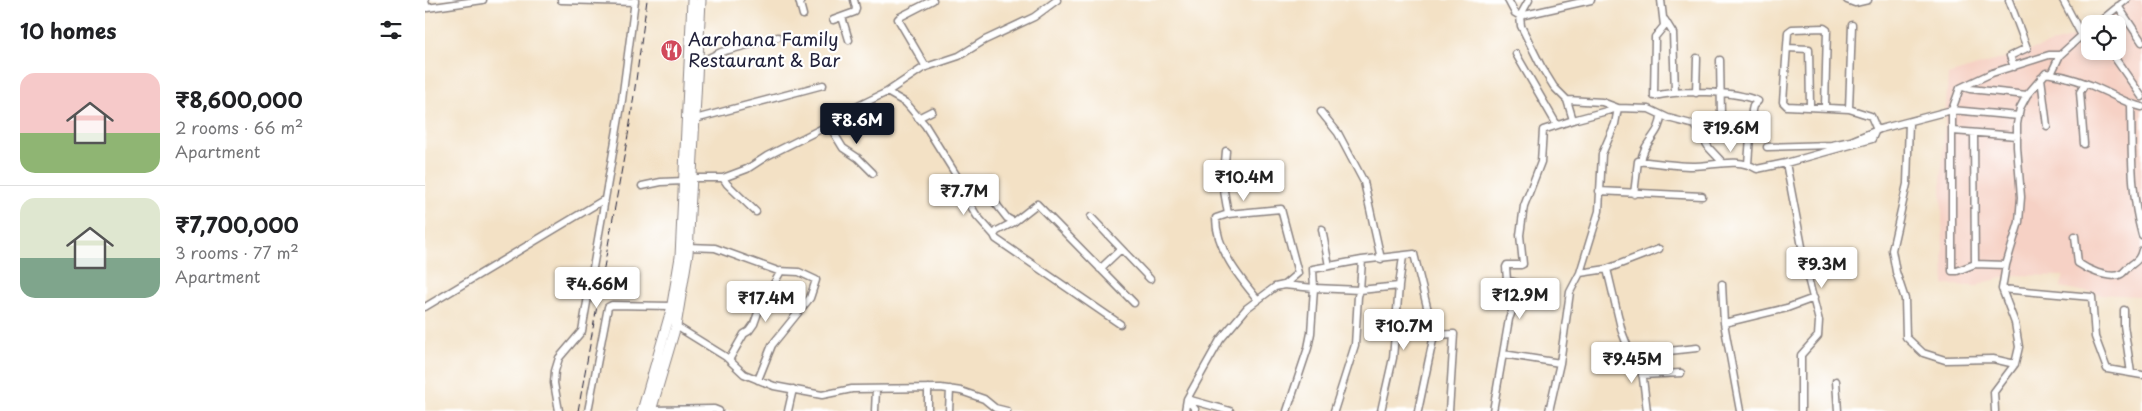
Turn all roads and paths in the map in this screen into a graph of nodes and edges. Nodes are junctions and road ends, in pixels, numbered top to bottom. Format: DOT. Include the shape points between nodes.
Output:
graph roads {
  1 [pos="475,0"];
  2 [pos="483,0"];
  3 [pos="561,0"];
  4 [pos="692,0"];
  5 [pos="701,0"];
  6 [pos="799,0"];
  7 [pos="854,0"];
  8 [pos="933,0"];
  9 [pos="1057,0"];
  10 [pos="1508,0"];
  11 [pos="1529,0"];
  12 [pos="1591,0"];
  13 [pos="1661,0"];
  14 [pos="1847,0"];
  15 [pos="1869,0"];
  16 [pos="2009,0"];
  17 [pos="2063,0"];
  18 [pos="2126,0"];
  19 [pos="425,1"];
  20 [pos="635,1"];
  21 [pos="454,2"];
  22 [pos="2118,6"];
  23 [pos="803,15"];
  24 [pos="2108,15"];
  25 [pos="1520,16"];
  26 [pos="842,17"];
  27 [pos="833,20"];
  28 [pos="1665,20"];
  29 [pos="1852,25"];
  30 [pos="2081,34"];
  31 [pos="778,37"];
  32 [pos="849,40"];
  33 [pos="2142,42"];
  34 [pos="1787,48"];
  35 [pos="1516,54"];
  36 [pos="2060,55"];
  37 [pos="1697,58"];
  38 [pos="1720,60"];
  39 [pos="2116,60"];
  40 [pos="698,63"];
  41 [pos="926,67"];
  42 [pos="2014,67"];
  43 [pos="2051,74"];
  44 [pos="2041,78"];
  45 [pos="2085,84"];
  46 [pos="823,85"];
  47 [pos="1963,87"];
  48 [pos="887,92"];
  49 [pos="1675,92"];
  50 [pos="1696,93"];
  51 [pos="1721,94"];
  52 [pos="2027,95"];
  53 [pos="1654,96"];
  54 [pos="2142,97"];
  55 [pos="1567,100"];
  56 [pos="2131,104"];
  57 [pos="1810,106"];
  58 [pos="1825,106"];
  59 [pos="2141,106"];
  60 [pos="1618,108"];
  61 [pos="1849,108"];
  62 [pos="1649,109"];
  63 [pos="1952,110"];
  64 [pos="932,111"];
  65 [pos="1321,112"];
  66 [pos="1661,115"];
  67 [pos="2019,116"];
  68 [pos="918,118"];
  69 [pos="695,119"];
  70 [pos="1573,120"];
  71 [pos="1909,122"];
  72 [pos="1557,125"];
  73 [pos="1695,125"];
  74 [pos="829,126"];
  75 [pos="2047,126"];
  76 [pos="1876,131"];
  77 [pos="1953,131"];
  78 [pos="1973,134"];
  79 [pos="2017,136"];
  80 [pos="2084,144"];
  81 [pos="1767,147"];
  82 [pos="1227,151"];
  83 [pos="1641,162"];
  84 [pos="1723,163"];
  85 [pos="1786,163"];
  86 [pos="1748,164"];
  87 [pos="873,173"];
  88 [pos="723,178"];
  89 [pos="688,180"];
  90 [pos="642,186"];
  91 [pos="963,186"];
  92 [pos="1599,191"];
  93 [pos="1634,194"];
  94 [pos="1702,196"];
  95 [pos="605,199"];
  96 [pos="756,212"];
  97 [pos="1228,214"];
  98 [pos="1091,216"];
  99 [pos="1014,222"];
  100 [pos="1322,228"];
  101 [pos="995,235"];
  102 [pos="2142,235"];
  103 [pos="2075,236"];
  104 [pos="689,247"];
  105 [pos="1121,249"];
  106 [pos="1659,249"];
  107 [pos="2142,250"];
  108 [pos="1403,256"];
  109 [pos="1381,258"];
  110 [pos="1362,260"];
  111 [pos="1975,264"];
  112 [pos="2006,265"];
  113 [pos="1329,266"];
  114 [pos="1100,269"];
  115 [pos="1607,269"];
  116 [pos="781,271"];
  117 [pos="1580,273"];
  118 [pos="1149,279"];
  119 [pos="1722,284"];
  120 [pos="1283,285"];
  121 [pos="1399,286"];
  122 [pos="1314,288"];
  123 [pos="2002,289"];
  124 [pos="1360,290"];
  125 [pos="1814,298"];
  126 [pos="1258,300"];
  127 [pos="1134,303"];
  128 [pos="671,306"];
  129 [pos="425,307"];
  130 [pos="2124,310"];
  131 [pos="1724,323"];
  132 [pos="1120,324"];
  133 [pos="676,326"];
  134 [pos="1434,335"];
  135 [pos="1697,348"];
  136 [pos="1503,354"];
  137 [pos="1640,354"];
  138 [pos="729,360"];
  139 [pos="1560,362"];
  140 [pos="2015,364"];
  141 [pos="1681,373"];
  142 [pos="2131,373"];
  143 [pos="1641,375"];
  144 [pos="2142,375"];
  145 [pos="758,380"];
  146 [pos="1836,381"];
  147 [pos="876,388"];
  148 [pos="928,388"];
  149 [pos="793,389"];
  150 [pos="950,389"];
  151 [pos="1187,399"];
  152 [pos="1195,409"];
  153 [pos="559,411"];
  154 [pos="588,411"];
  155 [pos="648,411"];
  156 [pos="719,411"];
  157 [pos="788,411"];
  158 [pos="875,411"];
  159 [pos="928,411"];
  160 [pos="949,411"];
  161 [pos="1007,411"];
  162 [pos="1185,411"];
  163 [pos="1230,411"];
  164 [pos="1287,411"];
  165 [pos="1334,411"];
  166 [pos="1381,411"];
  167 [pos="1417,411"];
  168 [pos="1449,411"];
  169 [pos="1493,411"];
  170 [pos="1549,411"];
  171 [pos="1647,411"];
  172 [pos="1740,411"];
  173 [pos="1801,411"];
  174 [pos="1838,411"];
  175 [pos="1995,411"];
  1 -- 2 [label="street"];
  1 -- 21 [label="street"];
  3 -- 20 [label="street"];
  4 -- 89 [label="highway"];
  5 -- 40 [label="highway"];
  6 -- 23 [label="street"];
  7 -- 26 [label="street" via="855,12"];
  8 -- 41 [label="street" via="898,20"];
  9 -- 41 [label="street" via="1033,17 959,56"];
  10 -- 25 [label="street"];
  11 -- 25 [label="street"];
  12 -- 25 [label="street"];
  13 -- 28 [label="street"];
  14 -- 15 [label="street" via="1855,3"];
  16 -- 42 [label="street" via="2027,48 2010,56"];
  17 -- 30 [label="street"];
  18 -- 22 [label="street"];
  19 -- 21 [label="street" via="427,8"];
  20 -- 95 [label="street"];
  22 -- 24 [label="street"];
  22 -- 33 [label="street"];
  25 -- 55 [label="street" via="1521,26 1541,66"];
  26 -- 27 [label="street"];
  26 -- 32 [label="street"];
  28 -- 49 [label="street" via="1673,32"];
  28 -- 53 [label="street" via="1665,26 1655,37"];
  29 -- 61 [label="street"];
  30 -- 36 [label="street"];
  31 -- 40 [label="street" via="721,52"];
  34 -- 57 [label="street" via="1809,49"];
  34 -- 57 [label="street" via="1783,102 1787,106"];
  34 -- 58 [label="street" via="1788,32 1792,29 1827,30"];
  35 -- 72 [label="street"];
  36 -- 42 [label="street" via="2049,55"];
  36 -- 43 [label="street"];
  37 -- 50 [label="street"];
  38 -- 51 [label="street"];
  39 -- 54 [label="street"];
  40 -- 69 [label="highway"];
  41 -- 48 [label="street"];
  42 -- 47 [label="street" via="1991,73"];
  43 -- 44 [label="street" via="2046,73"];
  43 -- 45 [label="street"];
  44 -- 52 [label="street"];
  44 -- 75 [label="street"];
  45 -- 56 [label="street"];
  45 -- 80 [label="street" via="2080,92"];
  46 -- 69 [label="street"];
  47 -- 52 [label="street"];
  47 -- 63 [label="street" via="1957,92"];
  48 -- 68 [label="street" via="906,103"];
  48 -- 74 [label="street" via="856,107"];
  49 -- 50 [label="street"];
  49 -- 53 [label="street"];
  50 -- 51 [label="street"];
  51 -- 73 [label="street" via="1721,115"];
  51 -- 86 [label="street" via="1741,95 1758,101 1752,110"];
  52 -- 67 [label="street"];
  53 -- 62 [label="street"];
  55 -- 60 [label="street" via="1602,102"];
  55 -- 70 [label="street"];
  56 -- 59 [label="street"];
  56 -- 102 [label="street" via="2132,188"];
  57 -- 58 [label="street"];
  58 -- 61 [label="street" via="1829,109"];
  60 -- 62 [label="street"];
  60 -- 70 [label="street"];
  60 -- 92 [label="street" via="1602,154"];
  61 -- 76 [label="street" via="1871,116"];
  62 -- 66 [label="street"];
  63 -- 67 [label="street"];
  63 -- 71 [label="street"];
  63 -- 77 [label="street"];
  64 -- 68 [label="street"];
  65 -- 109 [label="street" via="1338,133 1364,182"];
  66 -- 73 [label="street"];
  66 -- 83 [label="street" via="1660,126 1642,152"];
  67 -- 79 [label="street"];
  68 -- 91 [label="street"];
  69 -- 89 [label="highway"];
  70 -- 72 [label="street"];
  71 -- 76 [label="street"];
  71 -- 140 [label="street" via="1907,184 1892,250 1905,299 1906,337 1923,353 1945,360 1993,359"];
  72 -- 136 [label="street" via="1543,130 1541,162 1524,206 1520,235 1523,264 1505,267 1507,280 1522,286 1509,319"];
  73 -- 84 [label="street"];
  74 -- 87 [label="street" via="843,148"];
  74 -- 88 [label="street"];
  76 -- 81 [label="street" via="1832,145"];
  76 -- 85 [label="street" via="1872,139"];
  77 -- 78 [label="street"];
  77 -- 111 [label="street" via="1952,271"];
  78 -- 79 [label="street"];
  78 -- 111 [label="street"];
  79 -- 112 [label="street" via="2021,197 2019,222"];
  82 -- 97 [label="street" via="1223,185"];
  83 -- 84 [label="street" via="1692,166"];
  83 -- 93 [label="street" via="1638,161"];
  84 -- 86 [label="street"];
  85 -- 86 [label="street" via="1757,170"];
  85 -- 125 [label="street"];
  88 -- 89 [label="street"];
  88 -- 96 [label="street"];
  89 -- 90 [label="street"];
  89 -- 104 [label="highway"];
  89 -- 128 [label="highway"];
  91 -- 99 [label="street" via="976,178 1007,218"];
  91 -- 101 [label="street" via="962,192 977,216"];
  92 -- 93 [label="street"];
  92 -- 117 [label="street" via="1599,211"];
  93 -- 94 [label="street"];
  95 -- 129 [label="street"];
  95 -- 153 [label="street" via="582,331 559,358 555,372"];
  97 -- 120 [label="street" via="1281,209 1298,273"];
  97 -- 126 [label="street" via="1216,218 1221,242 1239,278"];
  98 -- 105 [label="street"];
  99 -- 101 [label="street"];
  99 -- 114 [label="street" via="1037,204"];
  100 -- 113 [label="street"];
  101 -- 132 [label="street" via="996,239"];
  103 -- 107 [label="street" via="2078,262 2087,269 2109,274 2124,272 2140,258"];
  104 -- 116 [label="street" via="715,248"];
  104 -- 133 [label="highway"];
  105 -- 114 [label="street"];
  105 -- 118 [label="street"];
  106 -- 115 [label="street"];
  108 -- 109 [label="street"];
  108 -- 121 [label="street"];
  108 -- 134 [label="street" via="1414,254"];
  109 -- 110 [label="street"];
  110 -- 113 [label="street"];
  110 -- 124 [label="street"];
  111 -- 112 [label="street"];
  112 -- 123 [label="street"];
  113 -- 122 [label="street" via="1313,269"];
  114 -- 127 [label="street"];
  115 -- 117 [label="street"];
  115 -- 137 [label="street" via="1622,332 1629,350"];
  116 -- 138 [label="street" via="754,324 744,334"];
  116 -- 145 [label="street" via="799,272 815,280 810,298 773,345"];
  117 -- 139 [label="street" via="1570,292"];
  119 -- 131 [label="street"];
  120 -- 122 [label="street"];
  120 -- 126 [label="street"];
  121 -- 124 [label="street"];
  121 -- 166 [label="street" via="1393,358"];
  122 -- 124 [label="street"];
  122 -- 164 [label="street" via="1308,348"];
  123 -- 140 [label="street" via="2015,323 2019,347"];
  123 -- 142 [label="street" via="2092,297 2095,337 2107,369"];
  124 -- 165 [label="street" via="1355,345"];
  125 -- 131 [label="street"];
  125 -- 173 [label="street" via="1819,321 1818,336 1801,355"];
  126 -- 151 [label="street" via="1220,340"];
  128 -- 154 [label="street" via="608,307"];
  128 -- 155 [label="highway"];
  130 -- 142 [label="street"];
  131 -- 172 [label="street"];
  133 -- 138 [label="street"];
  133 -- 155 [label="highway"];
  134 -- 167 [label="street"];
  134 -- 168 [label="street" via="1454,334"];
  135 -- 137 [label="street"];
  136 -- 139 [label="street"];
  136 -- 169 [label="street"];
  137 -- 143 [label="street"];
  138 -- 145 [label="street" via="744,374"];
  139 -- 170 [label="street"];
  140 -- 175 [label="street" via="1994,392"];
  141 -- 143 [label="street"];
  142 -- 144 [label="street"];
  143 -- 171 [label="street"];
  145 -- 149 [label="street"];
  146 -- 174 [label="street"];
  147 -- 148 [label="street"];
  147 -- 149 [label="street" via="853,388 822,395"];
  147 -- 158 [label="street"];
  148 -- 150 [label="street"];
  148 -- 159 [label="street"];
  149 -- 157 [label="street"];
  150 -- 160 [label="street"];
  150 -- 161 [label="street" via="984,399 995,408"];
  151 -- 152 [label="street"];
  151 -- 162 [label="street"];
  151 -- 163 [label="street"];
  155 -- 156 [label="street"];
}
